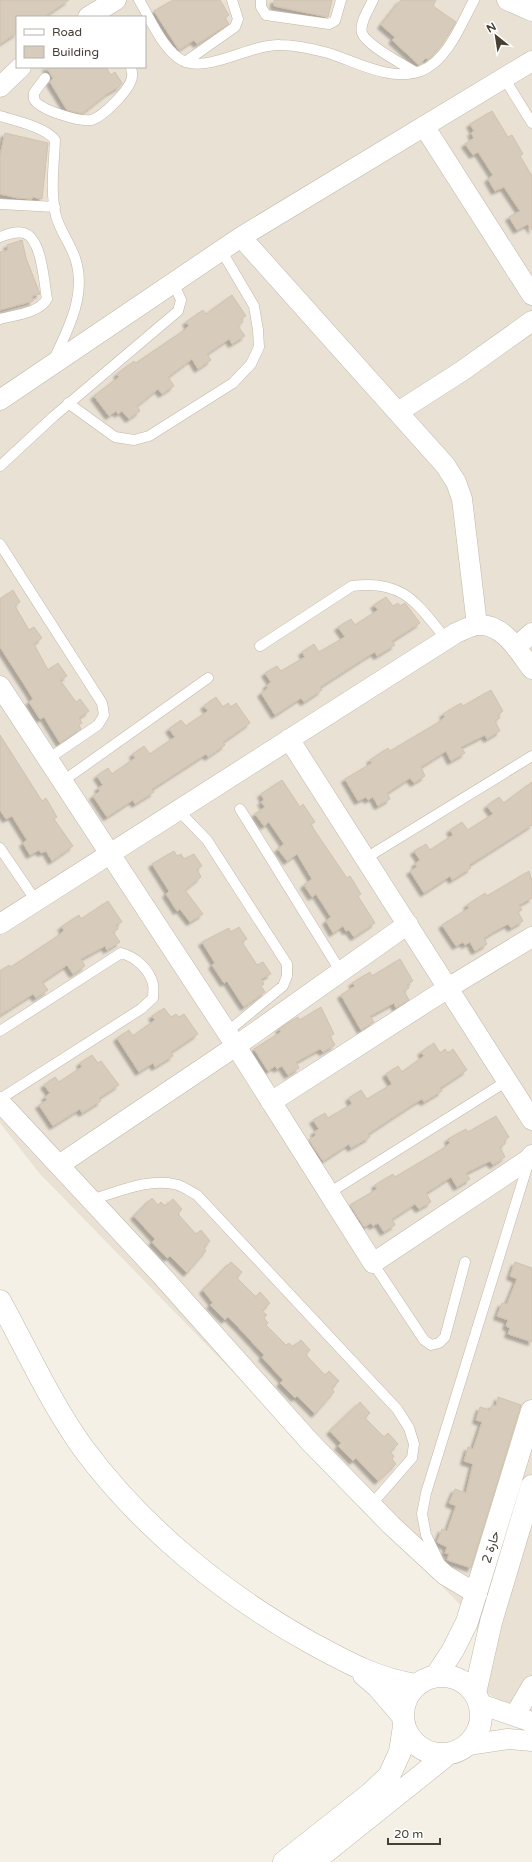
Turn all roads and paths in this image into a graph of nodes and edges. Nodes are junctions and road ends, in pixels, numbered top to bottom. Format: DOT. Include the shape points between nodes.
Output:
graph roads {
  1 [pos="116,0"];
  2 [pos="139,0"];
  3 [pos="232,0"];
  4 [pos="261,0"];
  5 [pos="341,0"];
  6 [pos="373,0"];
  7 [pos="474,0"];
  8 [pos="507,0"];
  9 [pos="532,11"];
  10 [pos="94,15"];
  11 [pos="532,61"];
  12 [pos="185,62"];
  13 [pos="20,68"];
  14 [pos="131,68"];
  15 [pos="416,72"];
  16 [pos="45,78"];
  17 [pos="504,78"];
  18 [pos="0,87"];
  19 [pos="0,116"];
  20 [pos="532,123"];
  21 [pos="424,126"];
  22 [pos="0,204"];
  23 [pos="55,207"];
  24 [pos="0,237"];
  25 [pos="241,237"];
  26 [pos="221,250"];
  27 [pos="173,282"];
  28 [pos="532,295"];
  29 [pos="0,319"];
  30 [pos="532,321"];
  31 [pos="51,365"];
  32 [pos="0,400"];
  33 [pos="68,403"];
  34 [pos="398,412"];
  35 [pos="0,466"];
  36 [pos="0,544"];
  37 [pos="477,625"];
  38 [pos="532,633"];
  39 [pos="446,639"];
  40 [pos="260,646"];
  41 [pos="516,647"];
  42 [pos="532,669"];
  43 [pos="208,678"];
  44 [pos="0,686"];
  45 [pos="289,739"];
  46 [pos="532,756"];
  47 [pos="48,759"];
  48 [pos="63,781"];
  49 [pos="240,809"];
  50 [pos="178,810"];
  51 [pos="0,848"];
  52 [pos="111,853"];
  53 [pos="366,858"];
  54 [pos="36,901"];
  55 [pos="0,924"];
  56 [pos="408,924"];
  57 [pos="532,937"];
  58 [pos="341,972"];
  59 [pos="448,988"];
  60 [pos="0,1031"];
  61 [pos="231,1039"];
  62 [pos="506,1081"];
  63 [pos="0,1099"];
  64 [pos="0,1102"];
  65 [pos="271,1102"];
  66 [pos="532,1120"];
  67 [pos="531,1157"];
  68 [pos="59,1165"];
  69 [pos="329,1193"];
  70 [pos="91,1200"];
  71 [pos="465,1262"];
  72 [pos="373,1263"];
  73 [pos="0,1301"];
  74 [pos="532,1411"];
  75 [pos="532,1486"];
  76 [pos="371,1505"];
  77 [pos="445,1575"];
  78 [pos="477,1594"];
  79 [pos="354,1666"];
  80 [pos="436,1676"];
  81 [pos="416,1685"];
  82 [pos="532,1686"];
  83 [pos="478,1698"];
  84 [pos="523,1719"];
  85 [pos="403,1721"];
  86 [pos="532,1741"];
  87 [pos="468,1745"];
  88 [pos="448,1754"];
  89 [pos="284,1862"];
  90 [pos="313,1862"];
  1 -- 10 [label="street"];
  2 -- 12 [label="lane" via="168,49"];
  3 -- 12 [label="lane" via="238,19 235,27"];
  4 -- 5 [label="lane" via="266,15 329,24 335,21"];
  6 -- 15 [label="lane" via="362,23 362,32 369,42"];
  7 -- 15 [label="lane" via="448,48 434,64"];
  8 -- 9 [label="street"];
  11 -- 17 [label="street"];
  12 -- 15 [label="lane" via="200,64 279,45 327,53 382,72 404,75"];
  13 -- 18 [label="street"];
  14 -- 16 [label="lane" via="132,77 127,88 112,105 93,120 82,121 40,105 34,99 34,93"];
  17 -- 20 [label="lane"];
  17 -- 21 [label="street"];
  19 -- 23 [label="lane" via="42,130 51,134 55,140"];
  21 -- 25 [label="street"];
  21 -- 28 [label="street"];
  22 -- 23 [label="lane"];
  23 -- 31 [label="lane" via="60,229 75,257 79,277 77,301 70,324"];
  24 -- 29 [label="lane" via="12,232 25,233 34,240 47,299 44,306"];
  25 -- 26 [label="street"];
  25 -- 34 [label="street"];
  26 -- 27 [label="street"];
  26 -- 33 [label="lane" via="254,306 259,347 251,364 233,382 149,436 134,440 115,437"];
  27 -- 31 [label="street"];
  27 -- 33 [label="lane" via="181,300 178,311"];
  30 -- 34 [label="street" via="462,371"];
  31 -- 32 [label="street"];
  33 -- 35 [label="lane"];
  34 -- 37 [label="street" via="445,465 456,482 462,500"];
  36 -- 47 [label="lane" via="102,703 104,715 98,725"];
  37 -- 39 [label="street"];
  37 -- 41 [label="street" via="485,625 496,630"];
  38 -- 41 [label="street"];
  39 -- 40 [label="lane" via="414,600 395,588 370,584 352,586"];
  39 -- 45 [label="street"];
  41 -- 42 [label="street"];
  43 -- 48 [label="lane"];
  44 -- 47 [label="street"];
  45 -- 50 [label="street"];
  45 -- 53 [label="street"];
  46 -- 53 [label="lane"];
  47 -- 48 [label="street"];
  48 -- 52 [label="street"];
  49 -- 58 [label="lane"];
  50 -- 52 [label="street"];
  50 -- 61 [label="lane" via="208,840 287,964 287,976 283,986"];
  51 -- 54 [label="lane"];
  52 -- 54 [label="street"];
  52 -- 61 [label="street"];
  53 -- 56 [label="street"];
  54 -- 55 [label="street"];
  56 -- 58 [label="street"];
  56 -- 59 [label="street"];
  57 -- 59 [label="street"];
  58 -- 61 [label="street"];
  59 -- 62 [label="street"];
  59 -- 65 [label="street"];
  60 -- 63 [label="lane" via="121,953 132,956 143,966 153,984 153,998 141,1009"];
  61 -- 65 [label="street"];
  61 -- 68 [label="street"];
  62 -- 66 [label="street"];
  62 -- 69 [label="lane"];
  64 -- 68 [label="street"];
  65 -- 69 [label="street"];
  67 -- 72 [label="street"];
  67 -- 77 [label="lane" via="426,1493 422,1514 426,1535"];
  68 -- 70 [label="street"];
  69 -- 72 [label="street"];
  70 -- 76 [label="street" via="310,1442"];
  70 -- 76 [label="lane" via="145,1184 161,1182 179,1185 197,1195 397,1409 409,1428 414,1444 412,1458"];
  71 -- 72 [label="lane" via="444,1337 439,1343 431,1345 424,1340"];
  73 -- 79 [label="street" via="69,1428 102,1472 138,1512 178,1550 240,1598 291,1632"];
  74 -- 78 [label="street, حارة 2"];
  75 -- 83 [label="street, حارة 2" via="491,1622"];
  76 -- 77 [label="street"];
  77 -- 78 [label="street"];
  78 -- 80 [label="street, حارة 2" via="457,1643"];
  79 -- 81 [label="street" via="393,1682"];
  79 -- 85 [label="street" via="378,1687"];
  80 -- 81 [label="street"];
  80 -- 83 [label="street" via="458,1679 468,1685"];
  81 -- 85 [label="street" via="404,1704"];
  82 -- 84 [label="street"];
  83 -- 84 [label="street"];
  83 -- 87 [label="street" via="482,1715 480,1726"];
  85 -- 88 [label="street" via="416,1745 436,1754"];
  85 -- 89 [label="street" via="400,1752 389,1776"];
  86 -- 87 [label="street" via="508,1739"];
  87 -- 88 [label="street"];
  88 -- 90 [label="street"];
}
